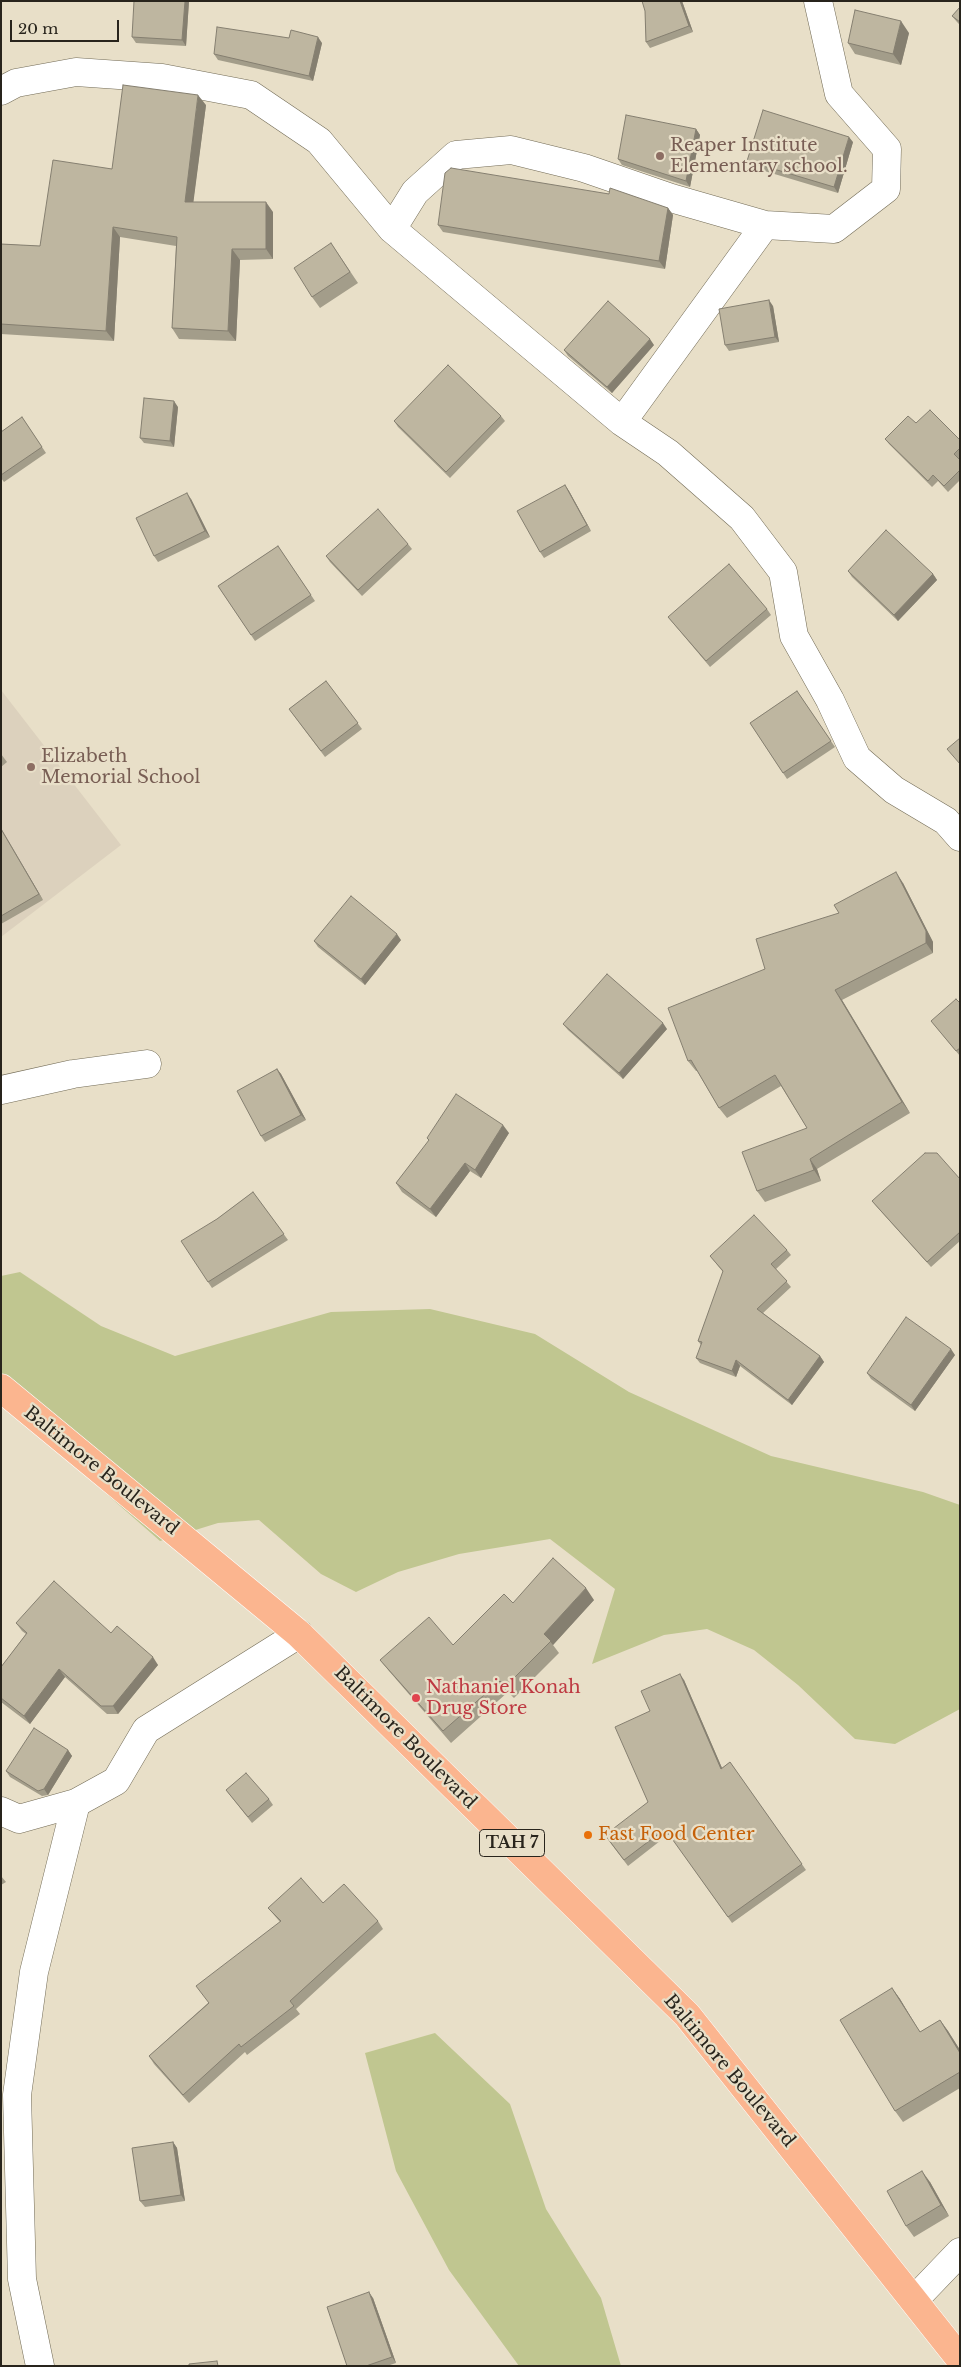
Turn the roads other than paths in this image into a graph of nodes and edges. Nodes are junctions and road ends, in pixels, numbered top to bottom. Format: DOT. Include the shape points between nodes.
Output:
graph roads {
  1 [pos="818,1"];
  2 [pos="1,91"];
  3 [pos="765,225"];
  4 [pos="392,229"];
  5 [pos="622,422"];
  6 [pos="960,837"];
  7 [pos="147,1064"];
  8 [pos="1,1090"];
  9 [pos="1,1388"];
  10 [pos="299,1634"];
  11 [pos="76,1803"];
  12 [pos="1,1811"];
  13 [pos="960,2252"];
  14 [pos="914,2300"];
  15 [pos="960,2360"];
  16 [pos="40,2366"];
  1 -- 3 [label="street" via="838,94 887,149 886,189 834,229"];
  2 -- 4 [label="street" via="16,83 76,72 162,78 250,95 319,140"];
  3 -- 4 [label="street" via="584,168 510,150 456,155 415,192"];
  3 -- 5 [label="street"];
  4 -- 5 [label="street"];
  5 -- 6 [label="street" via="668,453 742,518 783,572 794,636 858,758 894,790 946,821"];
  7 -- 8 [label="street" via="74,1074"];
  9 -- 10 [label="highway, Baltimore Boulevard / TAH 7"];
  10 -- 11 [label="street" via="146,1730 116,1781"];
  10 -- 14 [label="highway, Baltimore Boulevard / TAH 7" via="687,2015"];
  11 -- 12 [label="street" via="19,1819"];
  11 -- 16 [label="street" via="34,1972 17,2095 22,2279"];
  13 -- 14 [label="street"];
  14 -- 15 [label="highway, Baltimore Boulevard / TAH 7"];
}
